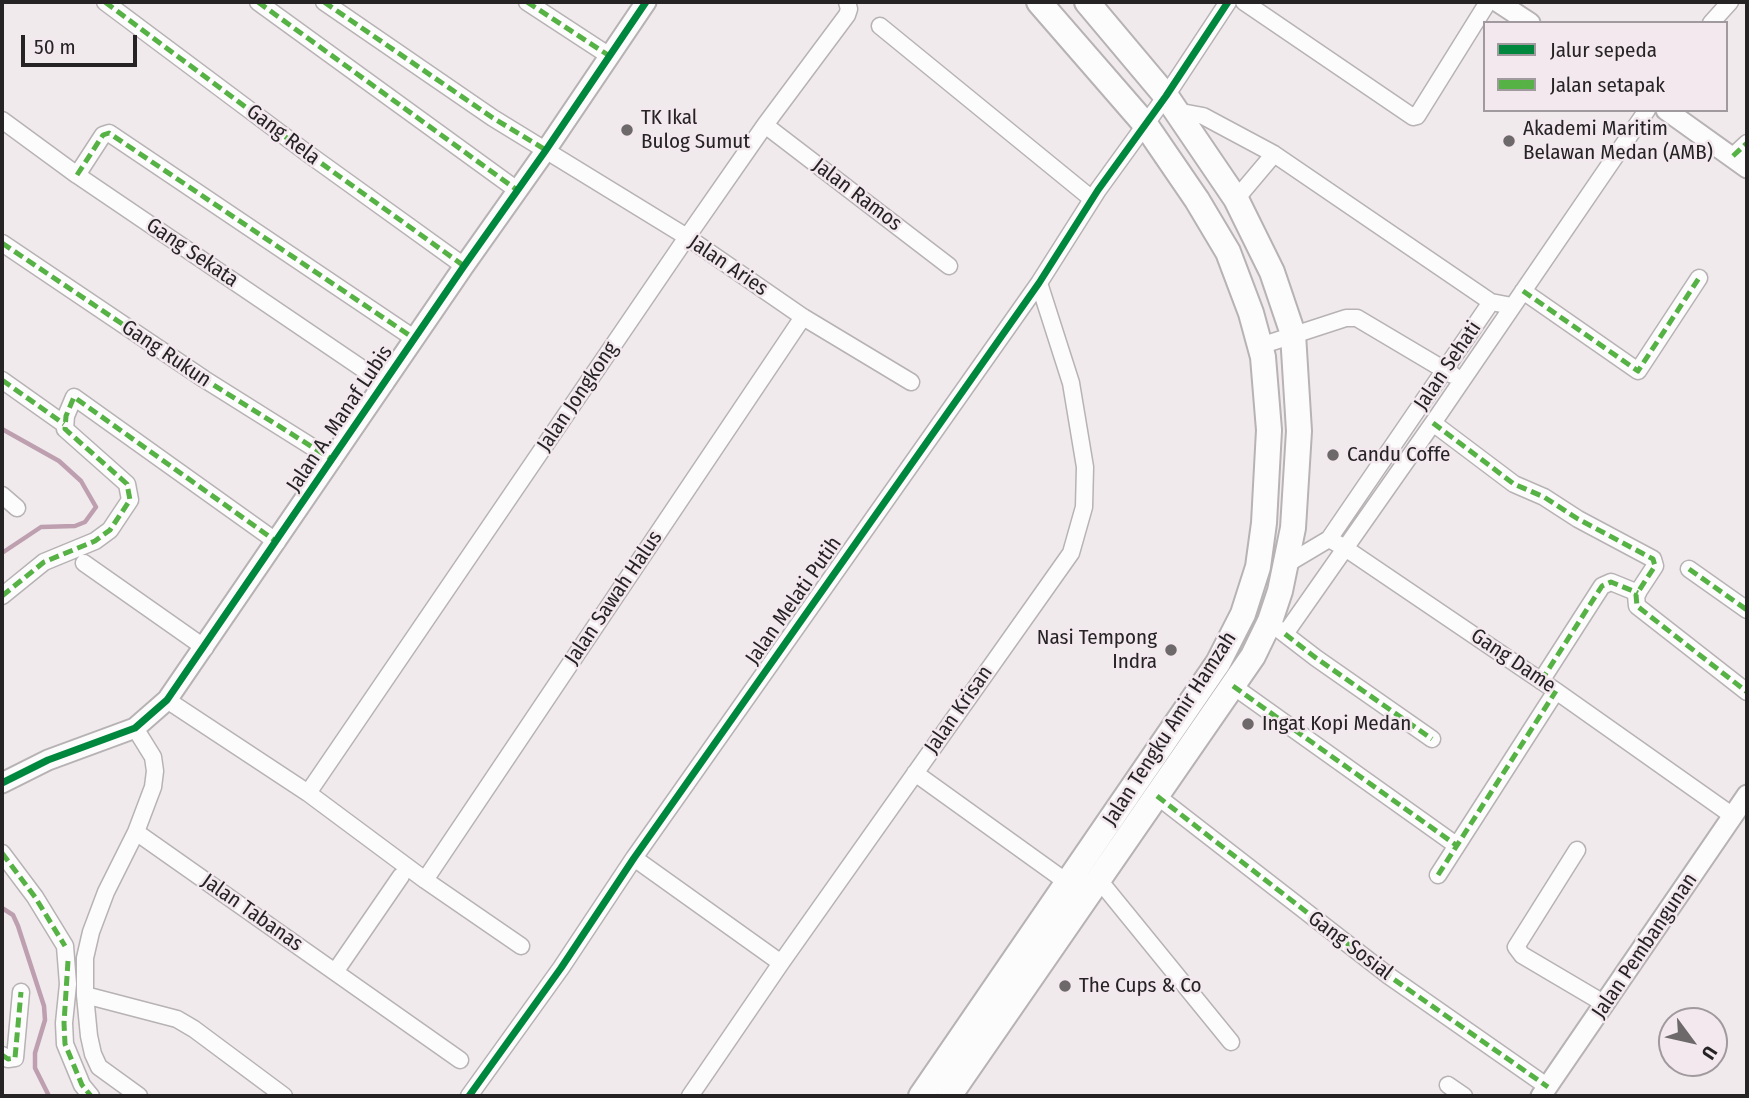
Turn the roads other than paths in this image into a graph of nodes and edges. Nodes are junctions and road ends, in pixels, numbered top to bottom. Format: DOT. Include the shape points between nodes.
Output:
graph roads {
  1 [pos="105,2"];
  2 [pos="258,2"];
  3 [pos="324,2"];
  4 [pos="527,2"];
  5 [pos="646,2"];
  6 [pos="847,2"];
  7 [pos="1039,2"];
  8 [pos="1087,2"];
  9 [pos="1228,2"];
  10 [pos="1244,2"];
  11 [pos="1488,2"];
  12 [pos="1498,2"];
  13 [pos="1730,2"];
  14 [pos="1527,21"];
  15 [pos="1713,21"];
  16 [pos="880,26"];
  17 [pos="608,55"];
  18 [pos="1171,104"];
  19 [pos="1646,112"];
  20 [pos="1669,112"];
  21 [pos="2,120"];
  22 [pos="1145,124"];
  23 [pos="765,125"];
  24 [pos="546,150"];
  25 [pos="1274,154"];
  26 [pos="1742,156"];
  27 [pos="78,175"];
  28 [pos="517,190"];
  29 [pos="1091,199"];
  30 [pos="1236,199"];
  31 [pos="687,237"];
  32 [pos="2,243"];
  33 [pos="949,265"];
  34 [pos="464,266"];
  35 [pos="1699,278"];
  36 [pos="1039,283"];
  37 [pos="1523,291"];
  38 [pos="1491,302"];
  39 [pos="1512,306"];
  40 [pos="803,317"];
  41 [pos="1293,334"];
  42 [pos="415,339"];
  43 [pos="1260,346"];
  44 [pos="1446,369"];
  45 [pos="2,380"];
  46 [pos="1461,380"];
  47 [pos="911,382"];
  48 [pos="385,384"];
  49 [pos="64,424"];
  50 [pos="1433,424"];
  51 [pos="1387,455"];
  52 [pos="333,460"];
  53 [pos="1403,466"];
  54 [pos="2,495"];
  55 [pos="17,508"];
  56 [pos="1329,539"];
  57 [pos="277,541"];
  58 [pos="1345,548"];
  59 [pos="85,563"];
  60 [pos="1287,564"];
  61 [pos="1689,569"];
  62 [pos="1638,593"];
  63 [pos="2,596"];
  64 [pos="1747,610"];
  65 [pos="1277,628"];
  66 [pos="205,648"];
  67 [pos="1542,681"];
  68 [pos="1233,686"];
  69 [pos="1556,691"];
  70 [pos="1747,692"];
  71 [pos="167,700"];
  72 [pos="135,728"];
  73 [pos="1432,739"];
  74 [pos="915,773"];
  75 [pos="2,783"];
  76 [pos="307,793"];
  77 [pos="1747,795"];
  78 [pos="1157,796"];
  79 [pos="1733,816"];
  80 [pos="136,832"];
  81 [pos="1455,845"];
  82 [pos="1577,850"];
  83 [pos="2,853"];
  84 [pos="634,858"];
  85 [pos="1438,875"];
  86 [pos="401,876"];
  87 [pos="425,880"];
  88 [pos="1085,887"];
  89 [pos="521,946"];
  90 [pos="781,963"];
  91 [pos="335,972"];
  92 [pos="21,992"];
  93 [pos="85,995"];
  94 [pos="1605,1004"];
  95 [pos="1231,1042"];
  96 [pos="2,1055"];
  97 [pos="460,1060"];
  98 [pos="1448,1085"];
  99 [pos="1545,1092"];
  100 [pos="91,1096"];
  101 [pos="139,1096"];
  102 [pos="284,1096"];
  103 [pos="469,1096"];
  104 [pos="690,1096"];
  105 [pos="921,1096"];
  106 [pos="949,1096"];
  107 [pos="1464,1096"];
  1 -- 34 [label="street, Gang Rela"];
  2 -- 28 [label="street"];
  3 -- 24 [label="street, Jalan Aries"];
  4 -- 17 [label="street"];
  5 -- 17 [label="street, Jalan A. Manaf Lubis"];
  6 -- 23 [label="street, Jalan Jongkong" via="847,15"];
  7 -- 22 [label="main road, Jalan Tengku Amir Hamzah"];
  8 -- 18 [label="main road, Jalan Tengku Amir Hamzah"];
  9 -- 18 [label="street, Jalan Melati Putih"];
  10 -- 11 [label="street" via="1413,117"];
  12 -- 14 [label="street"];
  13 -- 15 [label="street"];
  16 -- 29 [label="street"];
  17 -- 24 [label="street, Jalan A. Manaf Lubis"];
  18 -- 22 [label="street, Jalan Melati Putih"];
  18 -- 25 [label="street"];
  18 -- 30 [label="main road, Jalan Tengku Amir Hamzah"];
  19 -- 37 [label="street"];
  20 -- 26 [label="street"];
  21 -- 27 [label="street, Gang Sekata"];
  22 -- 29 [label="street, Jalan Melati Putih"];
  22 -- 43 [label="main road, Jalan Tengku Amir Hamzah" via="1228,252"];
  23 -- 31 [label="street, Jalan Jongkong"];
  23 -- 33 [label="street, Jalan Ramos"];
  24 -- 28 [label="street, Jalan A. Manaf Lubis"];
  24 -- 31 [label="street, Jalan Aries"];
  25 -- 30 [label="street"];
  25 -- 38 [label="street"];
  27 -- 42 [label="street" via="103,135 109,133"];
  27 -- 48 [label="street, Gang Sekata"];
  28 -- 34 [label="street, Jalan A. Manaf Lubis"];
  29 -- 36 [label="street, Jalan Melati Putih"];
  30 -- 41 [label="main road, Jalan Tengku Amir Hamzah" via="1272,272"];
  31 -- 40 [label="street, Jalan Aries"];
  31 -- 76 [label="street, Jalan Jongkong"];
  32 -- 52 [label="street, Gang Rukun"];
  34 -- 42 [label="street, Jalan A. Manaf Lubis"];
  35 -- 37 [label="street" via="1638,371"];
  36 -- 74 [label="street, Jalan Krisan" via="1071,383 1085,467 1077,538 1071,553"];
  36 -- 84 [label="street, Jalan Melati Putih"];
  37 -- 39 [label="street"];
  38 -- 39 [label="street, Jalan Sehati"];
  38 -- 44 [label="street, Jalan Sehati"];
  39 -- 46 [label="street"];
  40 -- 47 [label="street, Jalan Aries"];
  40 -- 87 [label="street, Jalan Sawah Halus"];
  41 -- 43 [label="street"];
  41 -- 44 [label="street" via="1357,318"];
  41 -- 60 [label="main road, Jalan Tengku Amir Hamzah" via="1299,431"];
  42 -- 48 [label="street, Jalan A. Manaf Lubis"];
  43 -- 88 [label="main road, Jalan Tengku Amir Hamzah" via="1269,430 1264,523 1258,567 1243,614 1219,663"];
  44 -- 46 [label="street"];
  44 -- 51 [label="street, Jalan Sehati"];
  45 -- 49 [label="street"];
  46 -- 50 [label="street"];
  48 -- 52 [label="street, Jalan A. Manaf Lubis"];
  49 -- 57 [label="street" via="74,397"];
  49 -- 63 [label="street" via="67,432 127,484 130,500 110,530 44,562"];
  50 -- 53 [label="street"];
  50 -- 62 [label="street" via="1514,484 1653,559 1654,566"];
  51 -- 53 [label="street"];
  51 -- 56 [label="street, Jalan Sehati"];
  52 -- 57 [label="street, Jalan A. Manaf Lubis"];
  53 -- 58 [label="street"];
  54 -- 55 [label="street"];
  56 -- 58 [label="street, Gang Dame"];
  56 -- 60 [label="street"];
  57 -- 66 [label="street, Jalan A. Manaf Lubis"];
  58 -- 65 [label="street"];
  58 -- 67 [label="street, Gang Dame"];
  59 -- 66 [label="street"];
  60 -- 65 [label="main road, Jalan Tengku Amir Hamzah"];
  61 -- 64 [label="street"];
  62 -- 67 [label="street" via="1611,582 1602,586"];
  62 -- 70 [label="street" via="1636,602 1642,610"];
  65 -- 68 [label="main road, Jalan Tengku Amir Hamzah"];
  65 -- 73 [label="street"];
  66 -- 71 [label="street, Jalan A. Manaf Lubis"];
  67 -- 69 [label="street, Gang Dame"];
  68 -- 78 [label="main road, Jalan Tengku Amir Hamzah"];
  68 -- 81 [label="street"];
  69 -- 79 [label="street, Gang Dame"];
  69 -- 81 [label="street"];
  71 -- 72 [label="street, Jalan A. Manaf Lubis"];
  71 -- 76 [label="street"];
  72 -- 75 [label="street, Jalan A. Manaf Lubis" via="48,760"];
  72 -- 80 [label="street" via="153,757 155,771"];
  74 -- 88 [label="street"];
  74 -- 90 [label="street, Jalan Krisan"];
  76 -- 87 [label="street"];
  77 -- 79 [label="street, Jalan Pembangunan"];
  78 -- 88 [label="main road, Jalan Tengku Amir Hamzah"];
  78 -- 99 [label="street, Gang Sosial"];
  79 -- 94 [label="street, Jalan Pembangunan"];
  80 -- 91 [label="street, Jalan Tabanas"];
  80 -- 93 [label="street" via="91,932 85,958"];
  81 -- 85 [label="street"];
  82 -- 94 [label="street" via="1516,947 1522,955"];
  83 -- 100 [label="street" via="65,946 65,1044 72,1066"];
  84 -- 90 [label="street"];
  84 -- 103 [label="street, Jalan Melati Putih"];
  86 -- 91 [label="street"];
  87 -- 89 [label="street"];
  88 -- 95 [label="street"];
  88 -- 105 [label="main road, Jalan Tengku Amir Hamzah"];
  88 -- 106 [label="main road, Jalan Tengku Amir Hamzah"];
  90 -- 104 [label="street, Jalan Krisan"];
  91 -- 97 [label="street, Jalan Tabanas"];
  92 -- 96 [label="street" via="15,1058"];
  93 -- 101 [label="street" via="89,1036 99,1067"];
  93 -- 102 [label="street" via="177,1019"];
  94 -- 99 [label="street, Jalan Pembangunan"];
  98 -- 107 [label="street"];
}
